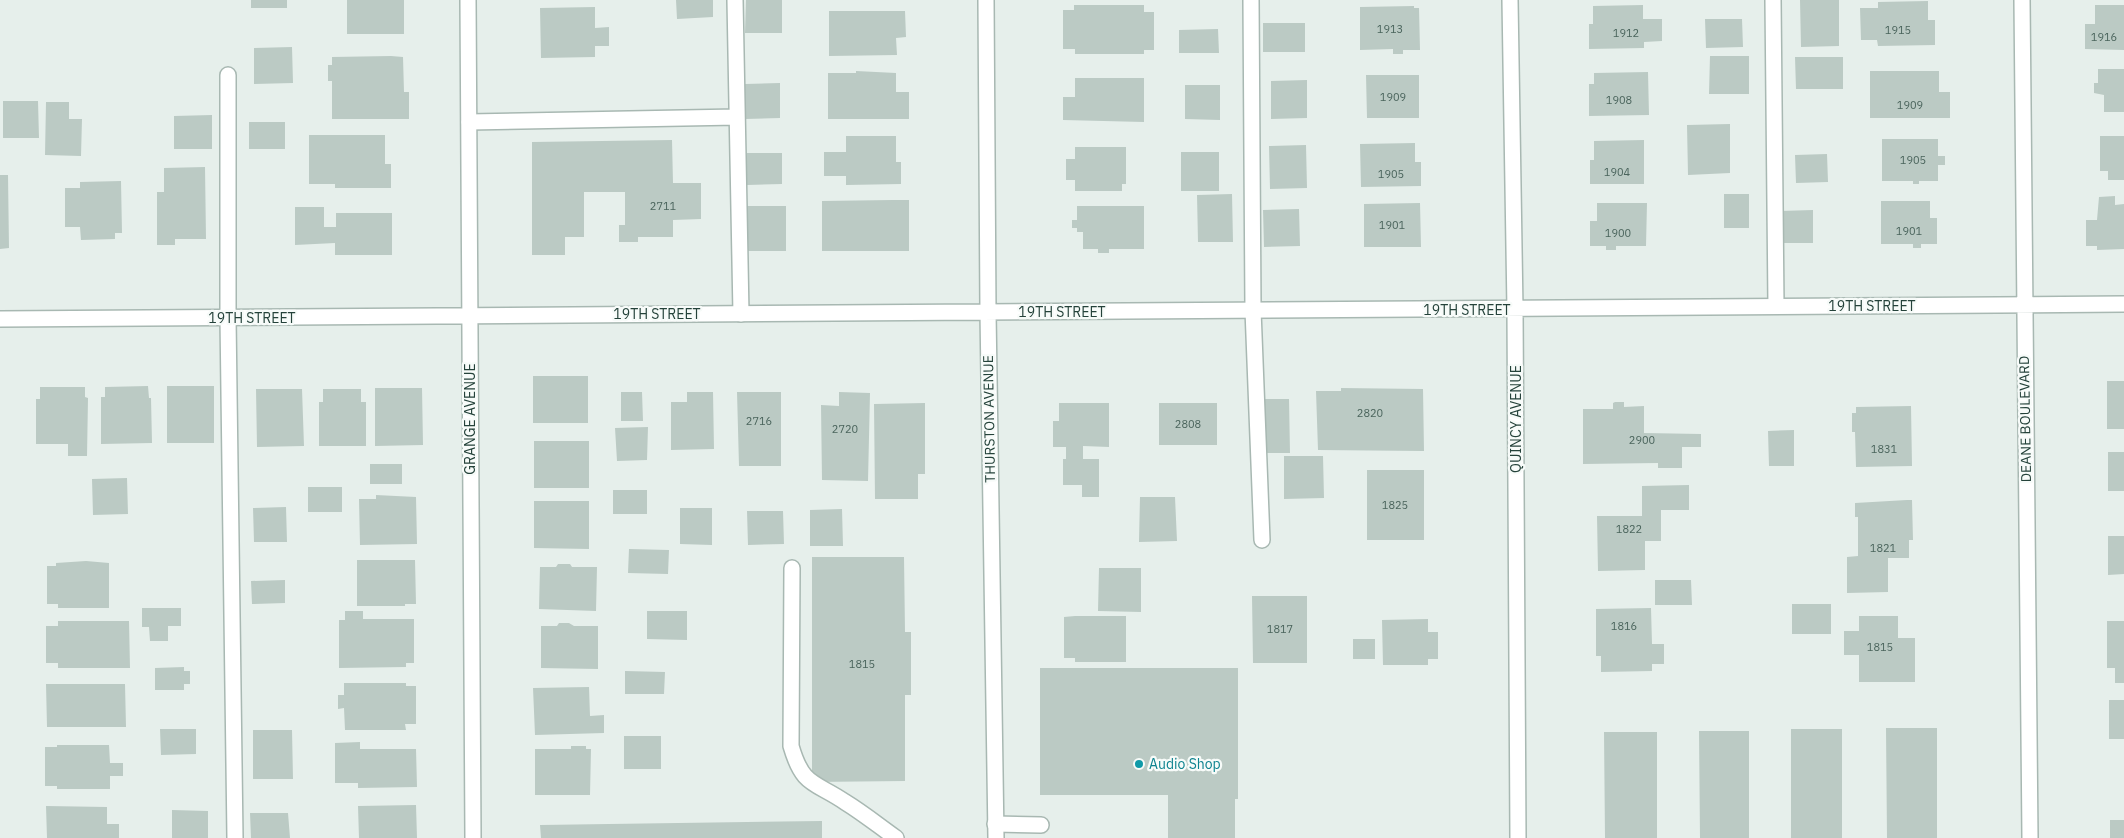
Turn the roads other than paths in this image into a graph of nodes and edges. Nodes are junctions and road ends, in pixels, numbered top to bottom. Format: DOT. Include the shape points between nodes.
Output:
graph roads {
  1 [pos="468,0"];
  2 [pos="735,0"];
  3 [pos="986,0"];
  4 [pos="1251,0"];
  5 [pos="1510,0"];
  6 [pos="1774,0"];
  7 [pos="2022,0"];
  8 [pos="228,75"];
  9 [pos="737,117"];
  10 [pos="469,122"];
  11 [pos="2024,304"];
  12 [pos="2124,304"];
  13 [pos="1776,306"];
  14 [pos="1253,310"];
  15 [pos="1515,310"];
  16 [pos="988,312"];
  17 [pos="742,314"];
  18 [pos="470,316"];
  19 [pos="228,318"];
  20 [pos="0,319"];
  21 [pos="1262,540"];
  22 [pos="792,568"];
  23 [pos="1041,825"];
  24 [pos="995,831"];
  25 [pos="235,838"];
  26 [pos="473,838"];
  27 [pos="896,838"];
  28 [pos="1518,838"];
  29 [pos="2030,838"];
  1 -- 10 [label="street, GRANGE AVENUE"];
  2 -- 9 [label="street"];
  3 -- 16 [label="street, THURSTON AVENUE"];
  4 -- 14 [label="street"];
  5 -- 15 [label="street, QUINCY AVENUE"];
  6 -- 13 [label="street"];
  7 -- 11 [label="street, DEANE BOULEVARD"];
  8 -- 19 [label="street"];
  9 -- 10 [label="street"];
  9 -- 17 [label="street"];
  10 -- 18 [label="street, GRANGE AVENUE"];
  11 -- 12 [label="street, 19TH STREET"];
  11 -- 13 [label="street, 19TH STREET"];
  11 -- 29 [label="street, DEANE BOULEVARD"];
  13 -- 15 [label="street, 19TH STREET"];
  14 -- 15 [label="street, 19TH STREET"];
  14 -- 16 [label="street, 19TH STREET"];
  14 -- 21 [label="street"];
  15 -- 28 [label="street, QUINCY AVENUE"];
  16 -- 17 [label="street, 19TH STREET"];
  16 -- 24 [label="street, THURSTON AVENUE"];
  17 -- 18 [label="street, 19TH STREET"];
  18 -- 19 [label="street, 19TH STREET"];
  18 -- 26 [label="street, GRANGE AVENUE"];
  19 -- 20 [label="street, 19TH STREET"];
  19 -- 25 [label="street"];
  22 -- 27 [label="street" via="791,746 797,766 814,786 843,800"];
  23 -- 24 [label="street"];
}
